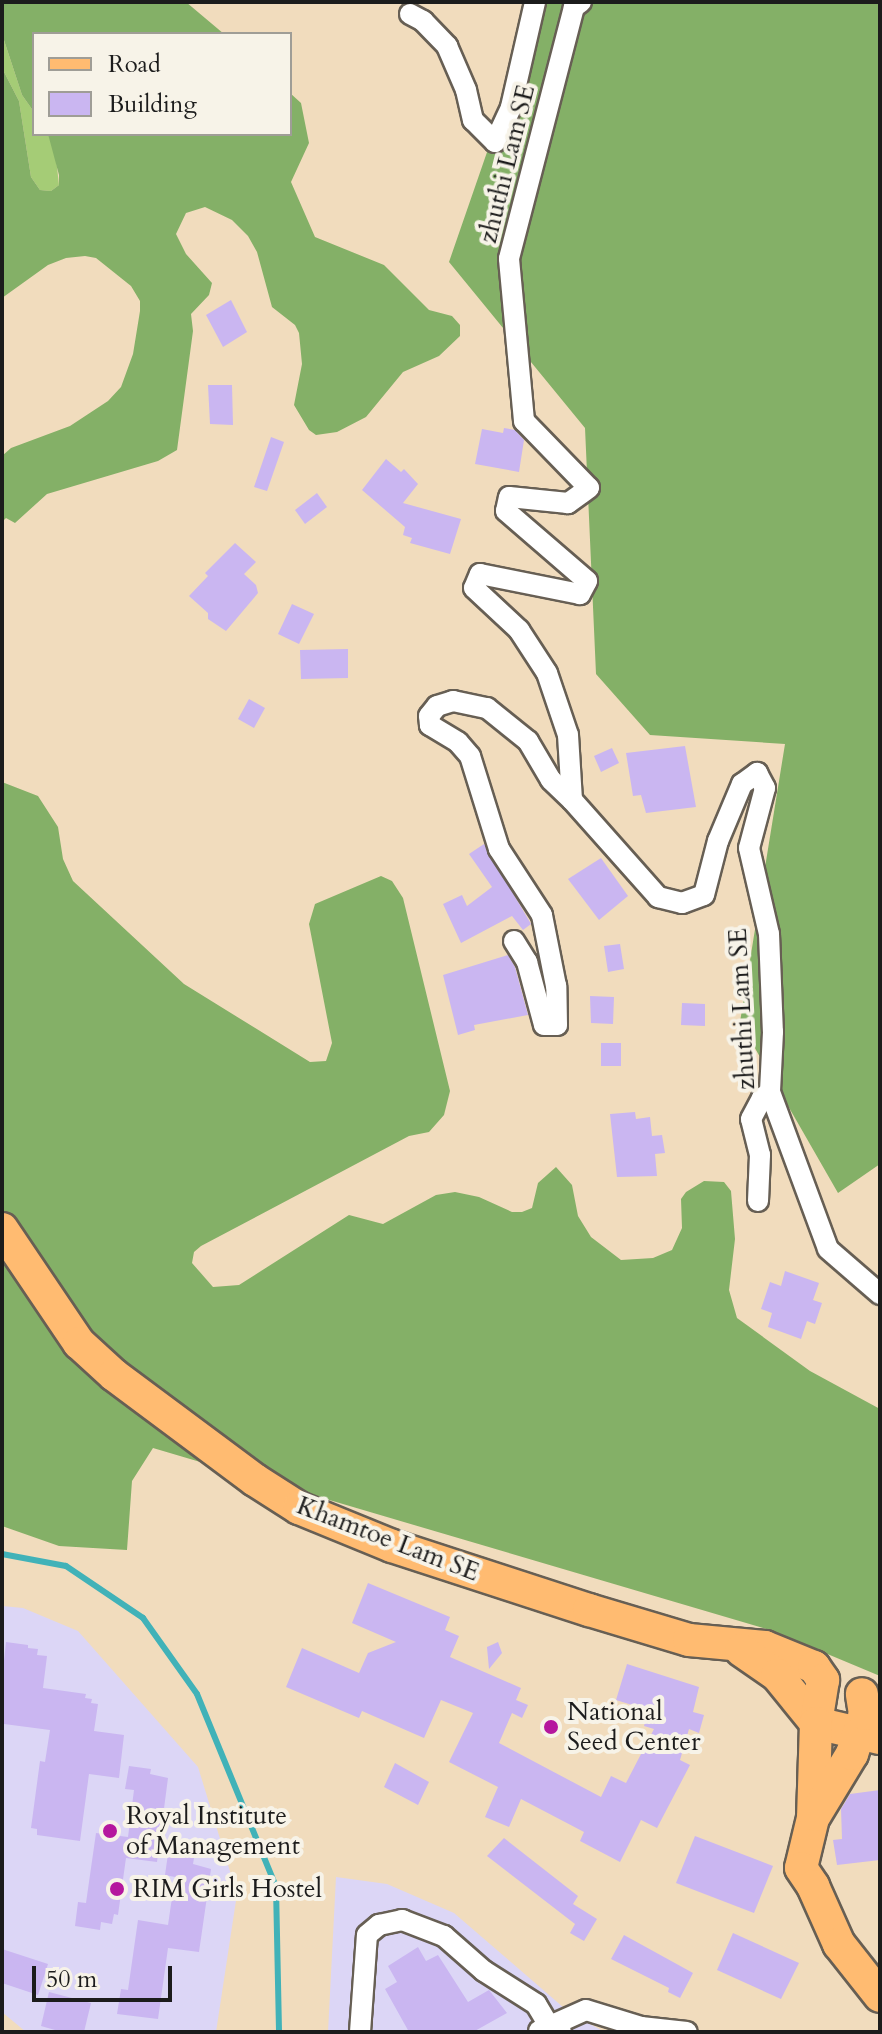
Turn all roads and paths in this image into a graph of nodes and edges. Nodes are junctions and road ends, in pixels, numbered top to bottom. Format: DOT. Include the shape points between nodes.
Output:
graph roads {
  1 [pos="535,2"];
  2 [pos="581,2"];
  3 [pos="410,14"];
  4 [pos="572,800"];
  5 [pos="514,941"];
  6 [pos="770,1092"];
  7 [pos="758,1201"];
  8 [pos="2,1229"];
  9 [pos="880,1294"];
  10 [pos="735,1647"];
  11 [pos="823,1680"];
  12 [pos="871,1698"];
  13 [pos="816,1723"];
  14 [pos="869,1736"];
  15 [pos="813,1818"];
  16 [pos="880,1996"];
  17 [pos="550,2030"];
  18 [pos="360,2032"];
  19 [pos="687,2032"];
  1 -- 3 [label="street" via="511,107 495,142 473,120 447,46"];
  2 -- 4 [label="street, zhuthi Lam SE" via="574,7 509,259 524,421 589,488 568,503 509,497 506,511 587,581 580,594 480,574 474,588 519,630 547,673 568,735"];
  4 -- 5 [label="street" via="551,780 528,741 487,708 453,701 437,706 429,716 430,725 470,756 499,849 542,915 556,986 557,1025 544,1025 527,962"];
  4 -- 6 [label="street, zhuthi Lam SE" via="658,897 682,903 704,895 718,841 742,784 757,773 765,788 749,848 769,934"];
  6 -- 7 [label="street" via="751,1119 760,1155"];
  6 -- 9 [label="street, zhuthi Lam SE" via="828,1249"];
  8 -- 10 [label="main road, Khamtoe Lam SE" via="79,1343 127,1385 299,1508 392,1546 574,1605 689,1640"];
  10 -- 11 [label="main road, Khamtoe Lam SE" via="765,1647 789,1655 814,1667"];
  10 -- 13 [label="main road, Khamtoe Lam SE" via="770,1668"];
  11 -- 12 [label="main road, Khamtoe Lam SE"];
  11 -- 13 [label="main road"];
  12 -- 14 [label="main road" via="865,1714"];
  13 -- 14 [label="main road"];
  13 -- 15 [label="main road"];
  14 -- 15 [label="main road"];
  15 -- 16 [label="main road" via="801,1868 839,1944"];
  17 -- 18 [label="street" via="536,2004 484,1971 444,1936 402,1920 379,1925 367,1935"];
  17 -- 19 [label="street" via="561,2019 586,2010 641,2027"];
}
